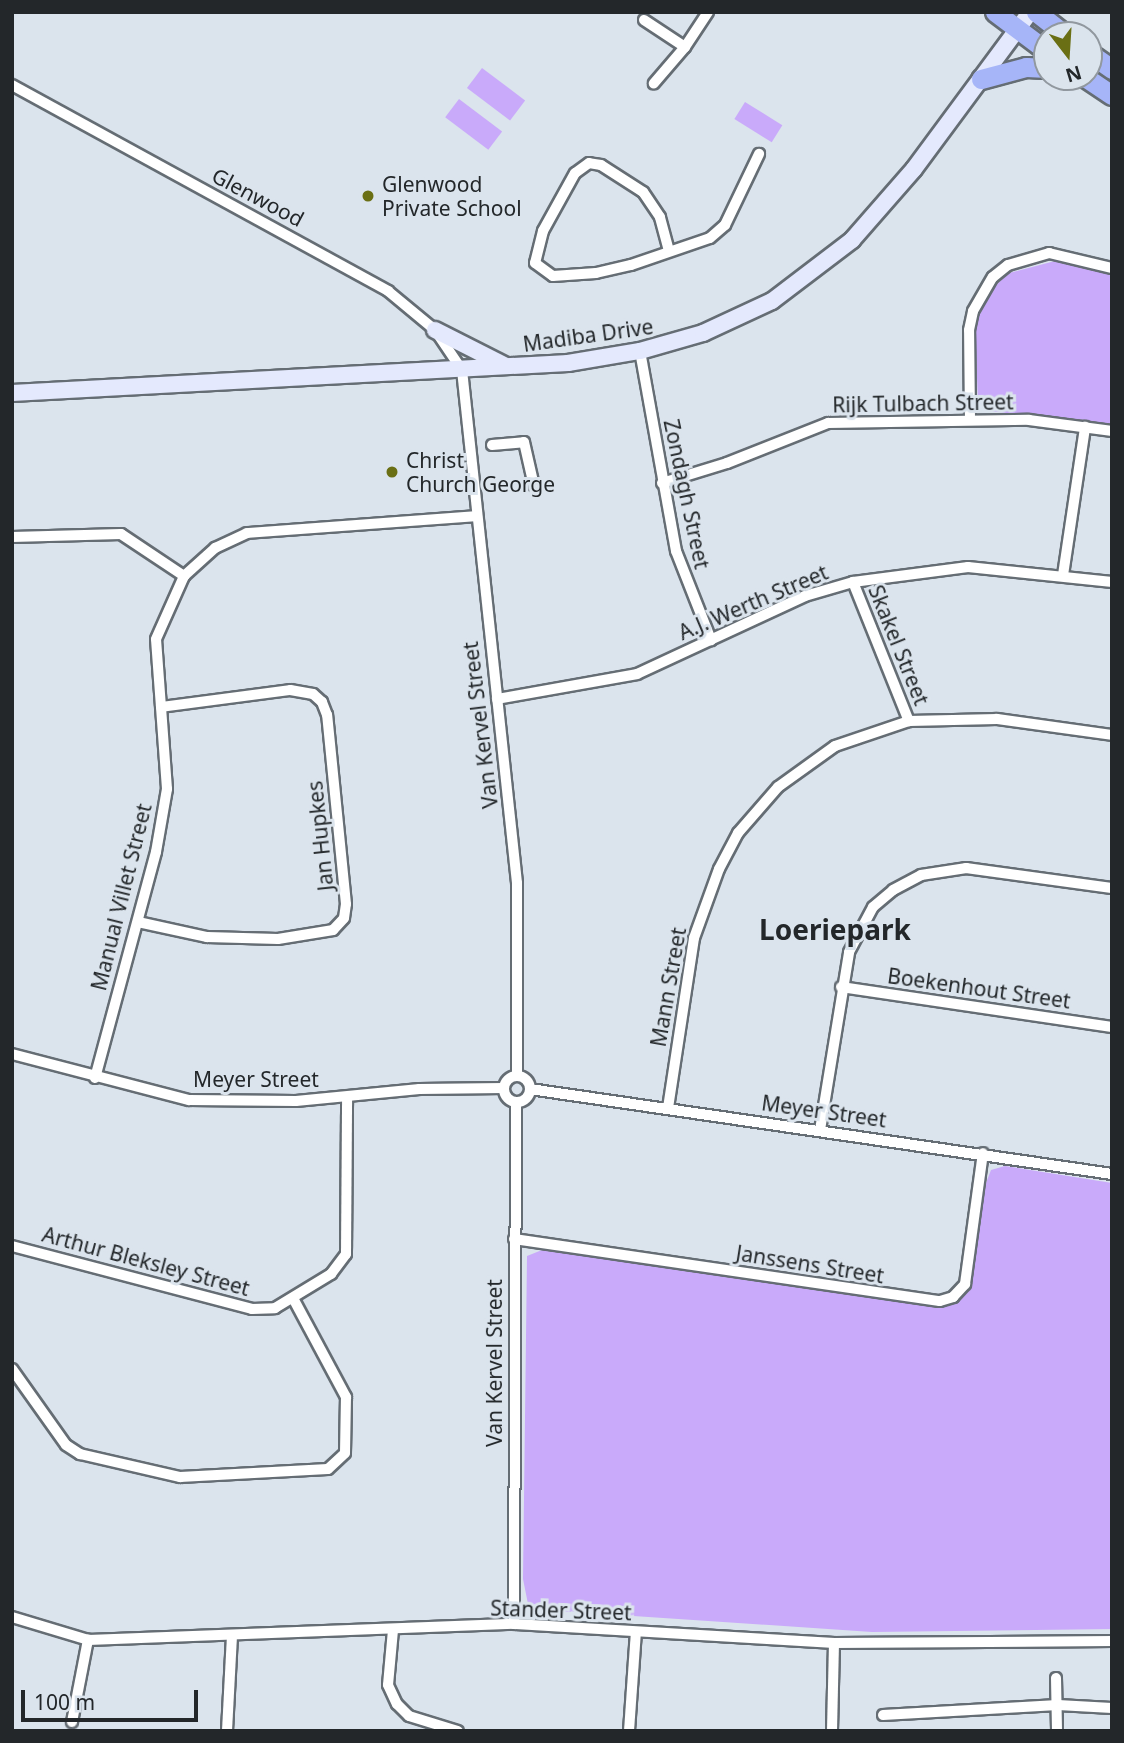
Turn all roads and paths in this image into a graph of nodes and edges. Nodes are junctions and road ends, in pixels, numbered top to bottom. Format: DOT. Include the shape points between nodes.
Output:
graph roads {
  1 [pos="708,12"];
  2 [pos="995,12"];
  3 [pos="1030,12"];
  4 [pos="644,20"];
  5 [pos="1017,30"];
  6 [pos="1033,41"];
  7 [pos="685,47"];
  8 [pos="1033,67"];
  9 [pos="981,79"];
  10 [pos="654,83"];
  11 [pos="12,85"];
  12 [pos="759,154"];
  13 [pos="669,251"];
  14 [pos="1112,268"];
  15 [pos="435,330"];
  16 [pos="640,351"];
  17 [pos="508,367"];
  18 [pos="462,370"];
  19 [pos="12,393"];
  20 [pos="970,419"];
  21 [pos="1085,427"];
  22 [pos="1112,431"];
  23 [pos="492,445"];
  24 [pos="662,483"];
  25 [pos="534,486"];
  26 [pos="476,516"];
  27 [pos="12,537"];
  28 [pos="1063,575"];
  29 [pos="184,576"];
  30 [pos="853,582"];
  31 [pos="1112,582"];
  32 [pos="711,640"];
  33 [pos="497,699"];
  34 [pos="161,706"];
  35 [pos="909,721"];
  36 [pos="1112,735"];
  37 [pos="1112,888"];
  38 [pos="138,922"];
  39 [pos="841,987"];
  40 [pos="1112,1027"];
  41 [pos="12,1054"];
  42 [pos="517,1076"];
  43 [pos="95,1078"];
  44 [pos="504,1088"];
  45 [pos="530,1090"];
  46 [pos="347,1097"];
  47 [pos="516,1102"];
  48 [pos="668,1108"];
  49 [pos="820,1130"];
  50 [pos="983,1153"];
  51 [pos="1112,1174"];
  52 [pos="514,1239"];
  53 [pos="12,1246"];
  54 [pos="293,1298"];
  55 [pos="12,1369"];
  56 [pos="12,1617"];
  57 [pos="514,1624"];
  58 [pos="393,1630"];
  59 [pos="636,1632"];
  60 [pos="232,1637"];
  61 [pos="88,1640"];
  62 [pos="1112,1641"];
  63 [pos="834,1643"];
  64 [pos="1056,1678"];
  65 [pos="1058,1705"];
  66 [pos="1112,1708"];
  67 [pos="883,1715"];
  68 [pos="72,1722"];
  69 [pos="227,1731"];
  70 [pos="458,1731"];
  71 [pos="629,1731"];
  72 [pos="832,1731"];
  73 [pos="1058,1731"];
  1 -- 7 [label="street"];
  2 -- 5 [label="highway"];
  3 -- 5 [label="street, Madiba Drive"];
  4 -- 7 [label="street"];
  5 -- 6 [label="highway"];
  5 -- 9 [label="street, Madiba Drive"];
  7 -- 10 [label="street"];
  8 -- 9 [label="highway"];
  9 -- 16 [label="street, Madiba Drive" via="867,224 817,271 730,323"];
  11 -- 15 [label="street, Glenwood" via="333,257 388,290"];
  12 -- 13 [label="street" via="725,225 710,238"];
  13 -- 13 [label="street" via="596,273 553,276 535,263 555,210 575,173 589,163 601,165 643,192 660,216"];
  14 -- 20 [label="street" via="1049,253 1009,265 993,277 973,311 969,330"];
  15 -- 17 [label="street"];
  15 -- 18 [label="street, Glenwood"];
  16 -- 17 [label="street, Madiba Drive"];
  16 -- 24 [label="street, Zondagh Street"];
  17 -- 18 [label="street, Madiba Drive"];
  18 -- 19 [label="street, Madiba Drive"];
  18 -- 26 [label="street, Van Kervel Street"];
  20 -- 21 [label="street, Rijk Tulbach Street"];
  20 -- 24 [label="street, Rijk Tulbach Street" via="828,423"];
  21 -- 22 [label="street, Rijk Tulbach Street"];
  21 -- 28 [label="street"];
  23 -- 25 [label="street" via="523,442"];
  24 -- 32 [label="street, Zondagh Street" via="676,551"];
  26 -- 29 [label="street, Manual Villet Street" via="247,533 222,543"];
  26 -- 33 [label="street, Van Kervel Street"];
  27 -- 29 [label="street" via="121,534"];
  28 -- 30 [label="street, A.J. Werth Street" via="968,567"];
  28 -- 31 [label="street, A.J. Werth Street"];
  29 -- 34 [label="street, Manual Villet Street" via="156,639"];
  30 -- 32 [label="street, A.J. Werth Street" via="805,596"];
  30 -- 35 [label="street, Skakel Street"];
  32 -- 33 [label="street, A.J. Werth Street" via="618,680"];
  33 -- 42 [label="street, Van Kervel Street" via="517,883"];
  34 -- 38 [label="street, Manual Villet Street" via="167,789"];
  34 -- 38 [label="street, Jan Hupkes" via="290,690 313,694 321,702 327,715 346,904 344,918 333,930 278,939 207,937"];
  35 -- 36 [label="street, Mann Street" via="997,719"];
  35 -- 48 [label="street, Mann Street" via="863,733 815,757 778,787 738,832 694,938"];
  37 -- 39 [label="street" via="966,868 921,875 873,907 849,952"];
  38 -- 43 [label="street, Manual Villet Street"];
  39 -- 40 [label="street, Boekenhout Street"];
  39 -- 49 [label="street"];
  41 -- 43 [label="street, Meyer Street"];
  42 -- 44 [label="street"];
  42 -- 45 [label="street" via="528,1082"];
  43 -- 46 [label="street, Meyer Street" via="189,1100"];
  44 -- 46 [label="street, Meyer Street" via="436,1088"];
  44 -- 47 [label="street"];
  45 -- 47 [label="street" via="524,1100"];
  45 -- 48 [label="street, Meyer Street"];
  46 -- 54 [label="street, Arthur Bleksley Street" via="346,1254 331,1274"];
  47 -- 52 [label="street, Van Kervel Street"];
  48 -- 49 [label="street, Meyer Street"];
  49 -- 50 [label="street, Meyer Street"];
  50 -- 51 [label="street, Meyer Street"];
  50 -- 52 [label="street, Janssens Street" via="965,1284 953,1297 940,1301"];
  52 -- 57 [label="street, Van Kervel Street"];
  53 -- 54 [label="street, Arthur Bleksley Street" via="252,1309 275,1308"];
  54 -- 55 [label="street" via="346,1397 345,1453 328,1469 169,1476 80,1454 66,1445"];
  56 -- 61 [label="street, Stander Street"];
  57 -- 58 [label="street, Stander Street"];
  57 -- 59 [label="street, Stander Street"];
  58 -- 60 [label="street, Stander Street"];
  58 -- 70 [label="street" via="388,1685 397,1704 409,1716"];
  59 -- 63 [label="street, Stander Street"];
  59 -- 71 [label="street"];
  60 -- 61 [label="street, Stander Street"];
  60 -- 69 [label="street"];
  61 -- 68 [label="street"];
  62 -- 63 [label="street, Stander Street"];
  63 -- 72 [label="street"];
  64 -- 65 [label="street"];
  65 -- 66 [label="street"];
  65 -- 67 [label="street"];
  65 -- 73 [label="street"];
}
